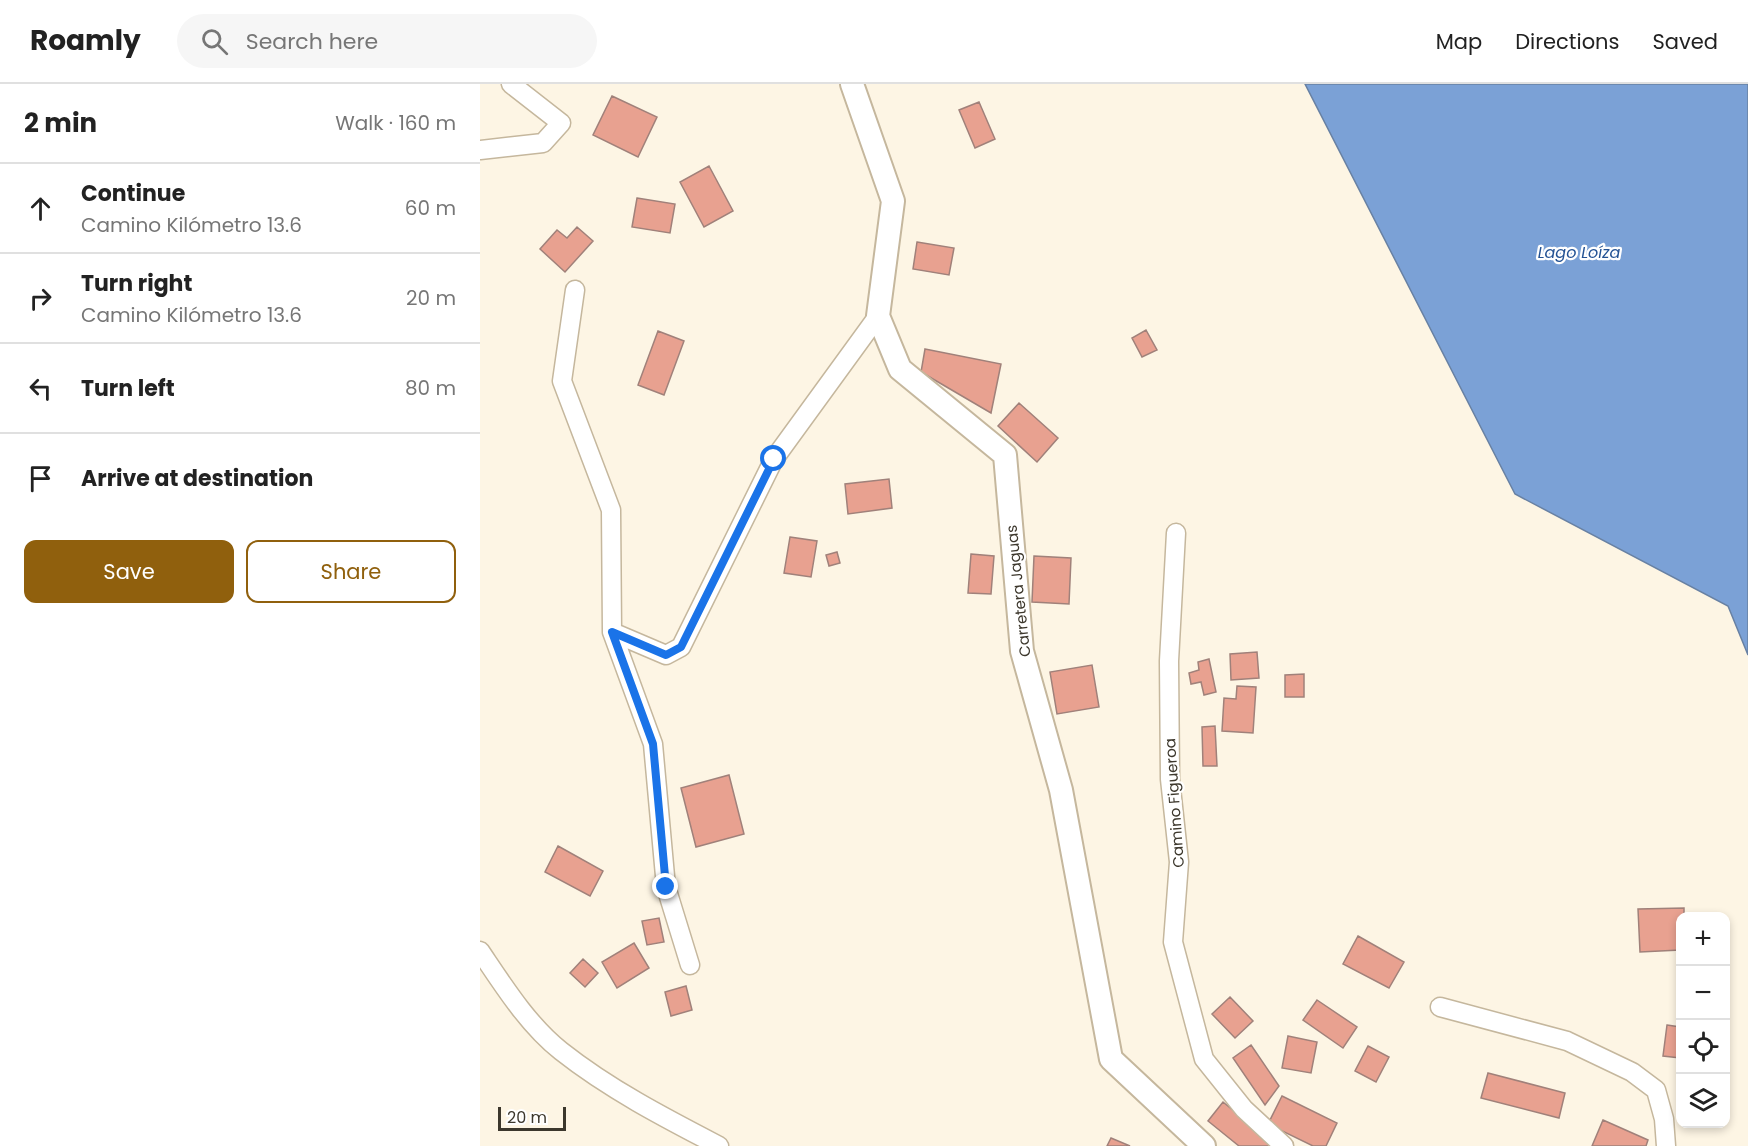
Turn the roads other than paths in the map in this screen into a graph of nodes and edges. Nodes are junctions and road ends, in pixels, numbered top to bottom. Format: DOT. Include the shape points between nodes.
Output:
graph roads {
  1 [pos="511,84"];
  2 [pos="852,84"];
  3 [pos="480,150"];
  4 [pos="576,290"];
  5 [pos="878,316"];
  6 [pos="1176,533"];
  7 [pos="612,632"];
  8 [pos="480,951"];
  9 [pos="690,965"];
  10 [pos="1440,1007"];
  11 [pos="719,1146"];
  12 [pos="1204,1146"];
  13 [pos="1284,1146"];
  14 [pos="1666,1146"];
  1 -- 3 [label="street" via="561,123 543,143"];
  2 -- 5 [label="street, Carretera Jaguas" via="893,201"];
  4 -- 7 [label="street" via="562,381 611,510"];
  5 -- 7 [label="street" via="774,459 681,647 666,655"];
  5 -- 12 [label="street, Carretera Jaguas" via="900,369 1005,455 1022,651 1061,790 1111,1059"];
  6 -- 13 [label="street, Camino Figueroa" via="1169,661 1170,779 1179,862 1173,942 1204,1059 1244,1109"];
  7 -- 9 [label="street" via="653,744 666,887"];
  8 -- 11 [label="street" via="534,1024 560,1050 641,1105"];
  10 -- 14 [label="street" via="1567,1041 1632,1072 1656,1090"];
}
